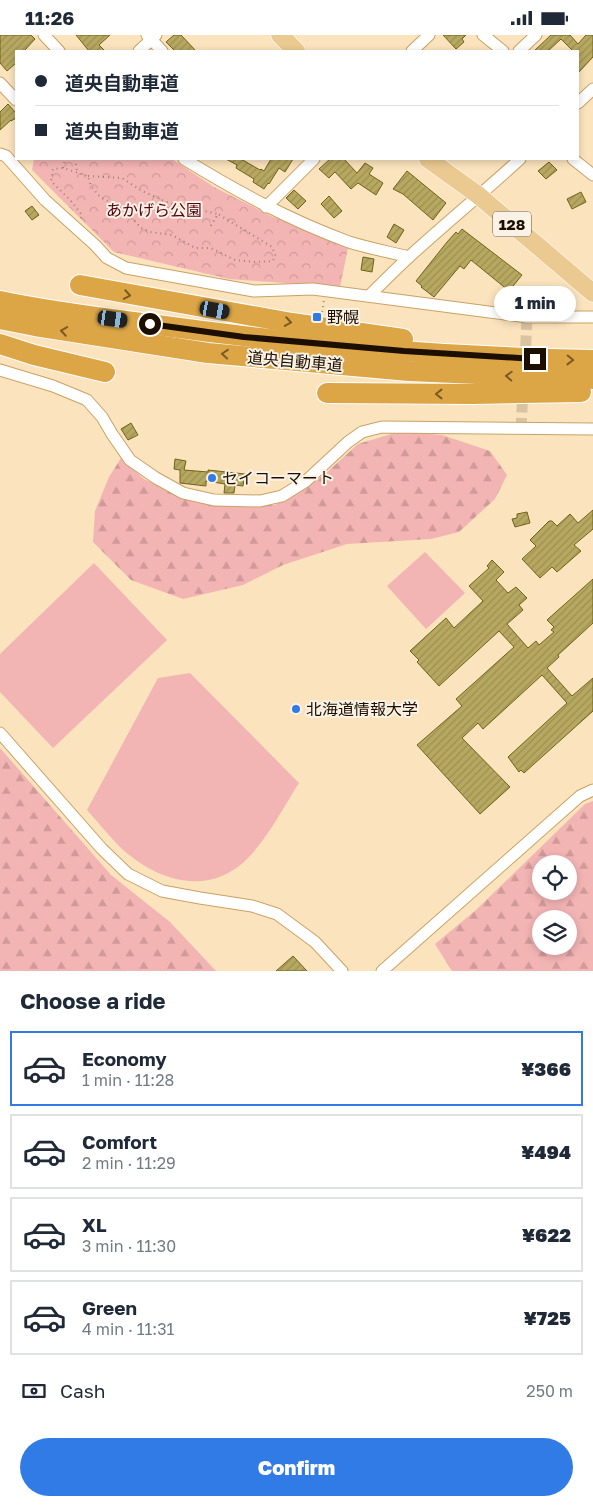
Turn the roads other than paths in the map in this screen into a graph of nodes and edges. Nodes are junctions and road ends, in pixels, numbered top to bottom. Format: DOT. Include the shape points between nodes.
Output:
graph roads {
  1 [pos="44,35"];
  2 [pos="280,35"];
  3 [pos="429,35"];
  4 [pos="483,35"];
  5 [pos="536,35"];
  6 [pos="152,36"];
  7 [pos="58,50"];
  8 [pos="140,50"];
  9 [pos="161,50"];
  10 [pos="295,50"];
  11 [pos="413,50"];
  12 [pos="502,50"];
  13 [pos="520,50"];
  14 [pos="0,83"];
  15 [pos="593,89"];
  16 [pos="15,99"];
  17 [pos="579,102"];
  18 [pos="0,154"];
  19 [pos="186,160"];
  20 [pos="311,160"];
  21 [pos="429,160"];
  22 [pos="519,160"];
  23 [pos="574,160"];
  24 [pos="19,163"];
  25 [pos="593,175"];
  26 [pos="478,195"];
  27 [pos="266,207"];
  28 [pos="409,257"];
  29 [pos="80,285"];
  30 [pos="593,293"];
  31 [pos="369,296"];
  32 [pos="0,301"];
  33 [pos="593,317"];
  34 [pos="0,319"];
  35 [pos="0,344"];
  36 [pos="535,359"];
  37 [pos="593,360"];
  38 [pos="0,371"];
  39 [pos="105,372"];
  40 [pos="593,379"];
  41 [pos="593,392"];
  42 [pos="327,393"];
  43 [pos="593,429"];
  44 [pos="0,733"];
  45 [pos="593,790"];
  46 [pos="342,971"];
  47 [pos="382,971"];
  1 -- 7 [label="street"];
  2 -- 10 [label="main road"];
  3 -- 11 [label="street"];
  4 -- 12 [label="street"];
  5 -- 13 [label="street"];
  6 -- 8 [label="street"];
  6 -- 9 [label="street"];
  14 -- 16 [label="street"];
  15 -- 17 [label="street"];
  18 -- 24 [label="street"];
  19 -- 27 [label="street"];
  20 -- 27 [label="street"];
  21 -- 26 [label="main road, 128"];
  22 -- 26 [label="street"];
  23 -- 25 [label="street"];
  24 -- 31 [label="street" via="45,200 107,258 126,268 254,291 312,289"];
  26 -- 28 [label="street"];
  26 -- 30 [label="main road, 128"];
  27 -- 28 [label="street" via="351,242"];
  28 -- 31 [label="street"];
  29 -- 36 [label="highway, one-way" via="292,323"];
  31 -- 33 [label="street" via="527,317"];
  32 -- 36 [label="highway, 道央自動車道" via="244,337"];
  40 -- 34 [label="highway, 道央自動車道, one-way" via="409,371 208,353"];
  35 -- 39 [label="highway"];
  36 -- 37 [label="highway, 道央自動車道, one-way"];
  38 -- 43 [label="street" via="53,386 87,400 130,460 183,493 214,500 260,501 282,496 306,481 362,433 382,427"];
  41 -- 42 [label="highway, one-way"];
  44 -- 46 [label="street" via="128,874 162,891 252,906 277,914 315,942"];
  45 -- 47 [label="street" via="580,796"];
}
